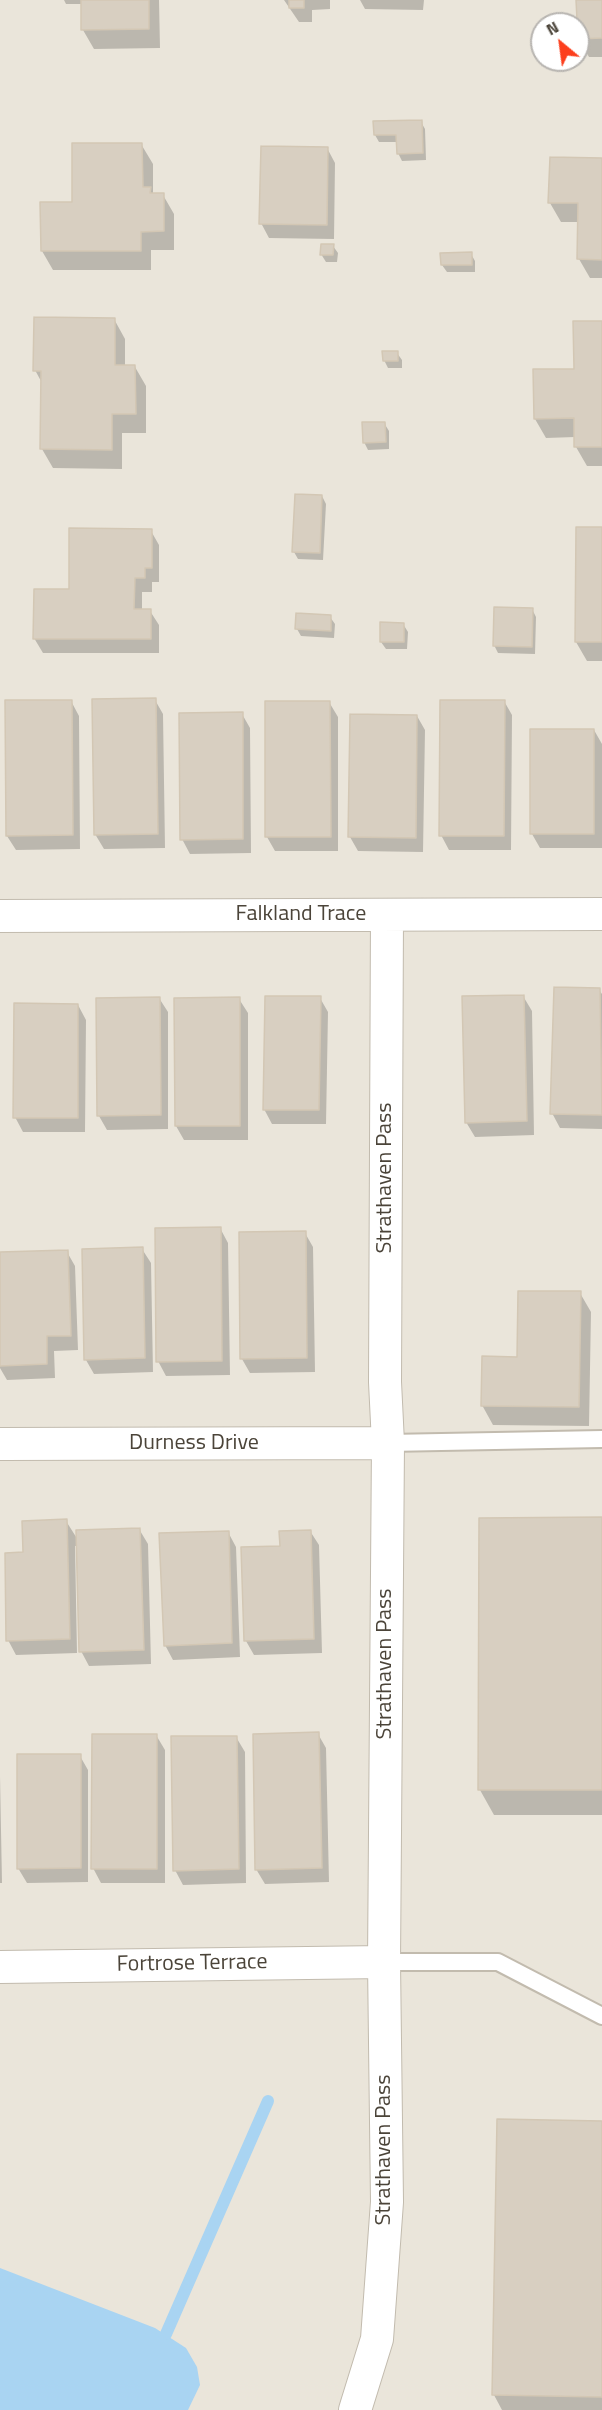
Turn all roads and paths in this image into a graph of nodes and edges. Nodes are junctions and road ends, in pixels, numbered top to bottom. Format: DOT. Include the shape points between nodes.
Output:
graph roads {
  1 [pos="602,914"];
  2 [pos="387,915"];
  3 [pos="0,916"];
  4 [pos="602,1439"];
  5 [pos="388,1443"];
  6 [pos="0,1444"];
  7 [pos="384,1962"];
  8 [pos="0,1966"];
  9 [pos="602,2016"];
  10 [pos="355,2410"];
  1 -- 2 [label="street, Falkland Trace"];
  2 -- 3 [label="street, Falkland Trace"];
  2 -- 5 [label="street, Strathaven Pass"];
  4 -- 5 [label="lane"];
  5 -- 6 [label="street, Durness Drive"];
  5 -- 7 [label="street, Strathaven Pass"];
  7 -- 8 [label="street, Fortrose Terrace"];
  7 -- 9 [label="lane" via="498,1962"];
  7 -- 10 [label="street, Strathaven Pass" via="387,2202 377,2339"];
}
